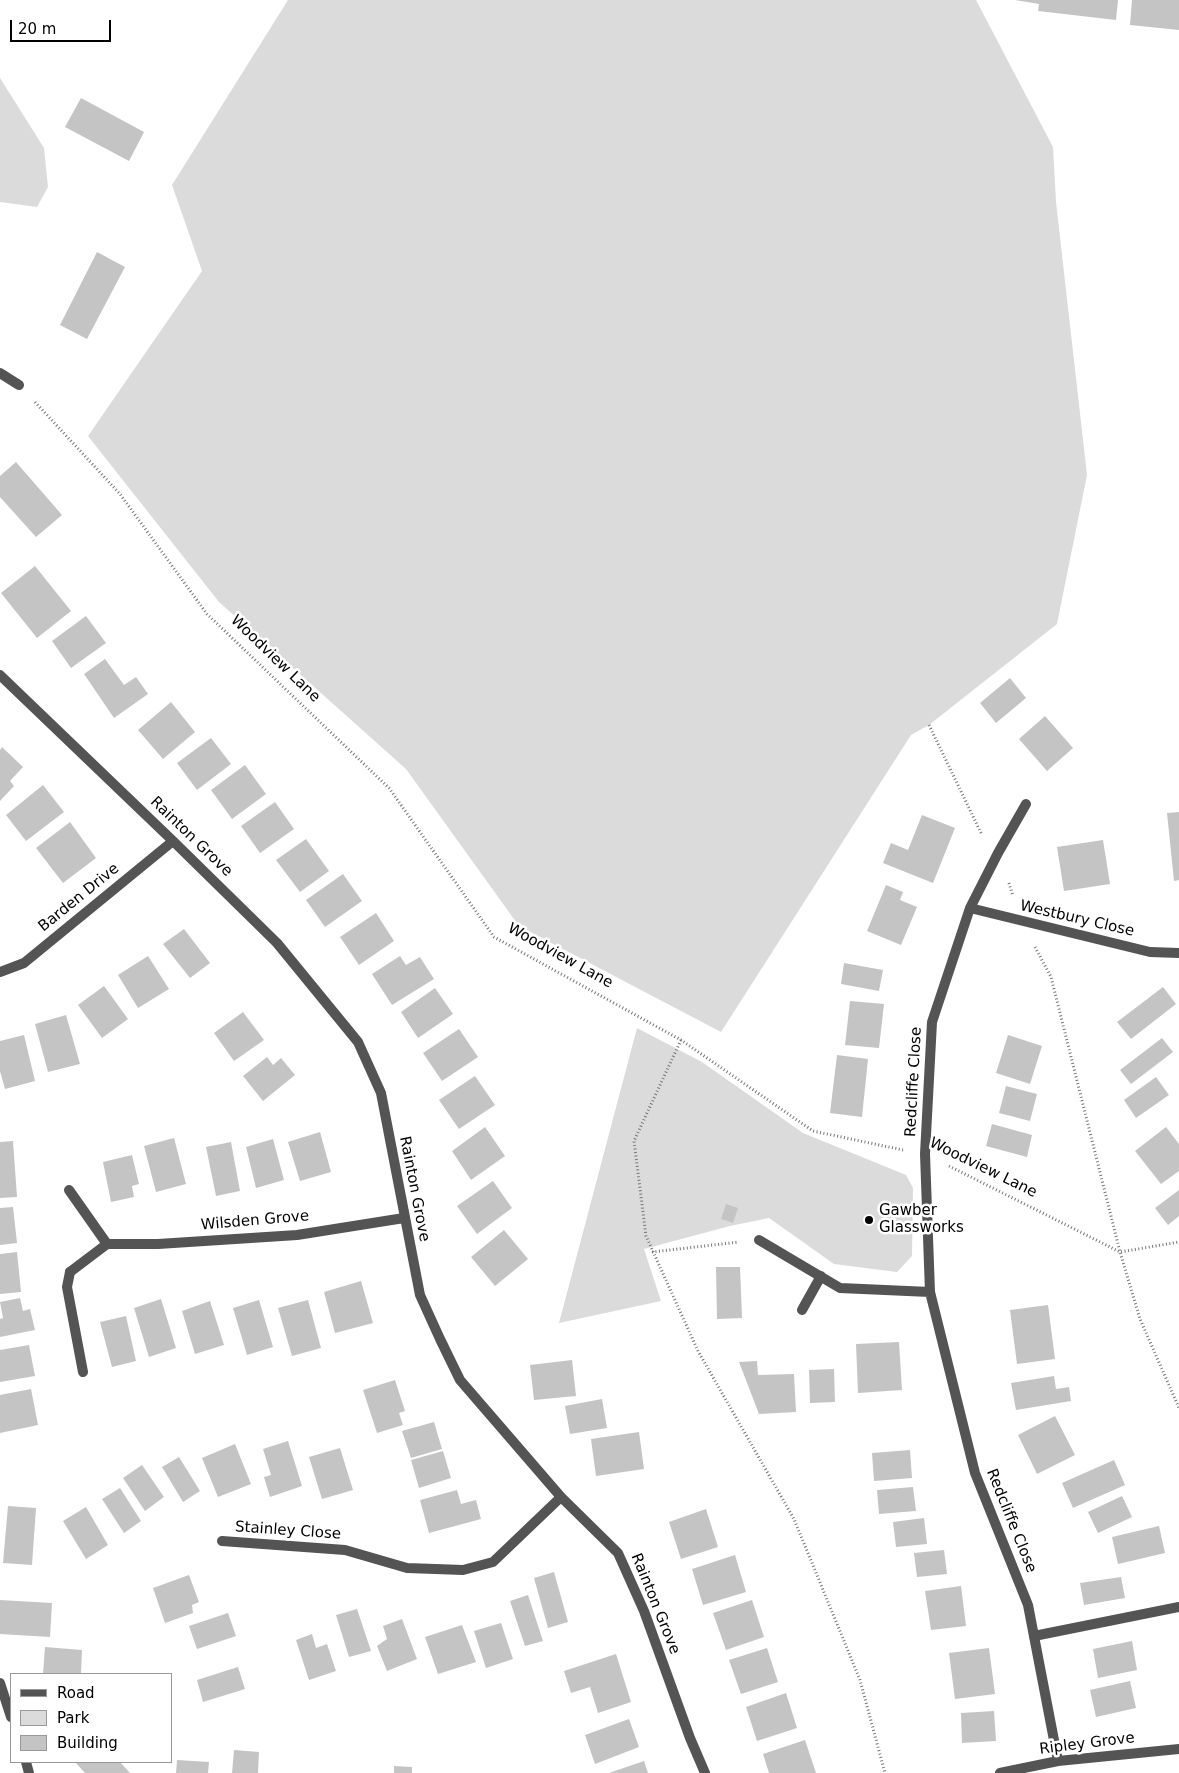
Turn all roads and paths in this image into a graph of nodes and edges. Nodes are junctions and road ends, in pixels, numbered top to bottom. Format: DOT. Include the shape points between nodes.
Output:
graph roads {
  1 [pos="0,373"];
  2 [pos="19,384"];
  3 [pos="0,675"];
  4 [pos="929,725"];
  5 [pos="1026,804"];
  6 [pos="173,840"];
  7 [pos="998,853"];
  8 [pos="970,908"];
  9 [pos="1022,922"];
  10 [pos="1179,953"];
  11 [pos="0,972"];
  12 [pos="681,1040"];
  13 [pos="925,1154"];
  14 [pos="69,1190"];
  15 [pos="404,1218"];
  16 [pos="759,1240"];
  17 [pos="1179,1242"];
  18 [pos="107,1244"];
  19 [pos="652,1252"];
  20 [pos="1120,1252"];
  21 [pos="821,1276"];
  22 [pos="930,1292"];
  23 [pos="802,1310"];
  24 [pos="83,1372"];
  25 [pos="1179,1408"];
  26 [pos="562,1497"];
  27 [pos="222,1542"];
  28 [pos="1179,1607"];
  29 [pos="1034,1636"];
  30 [pos="0,1684"];
  31 [pos="10,1714"];
  32 [pos="1179,1749"];
  33 [pos="1058,1761"];
  34 [pos="705,1773"];
  35 [pos="885,1773"];
  36 [pos="1000,1773"];
  1 -- 2 [label="street"];
  2 -- 12 [label="path, Woodview Lane" via="120,494 207,614 389,788 494,937"];
  3 -- 6 [label="street, Rainton Grove"];
  4 -- 7 [label="path" via="984,840"];
  5 -- 7 [label="street, Redcliffe Close"];
  6 -- 11 [label="street, Barden Drive" via="24,963"];
  6 -- 15 [label="street, Rainton Grove" via="276,943 358,1042 380,1093"];
  7 -- 8 [label="street, Redcliffe Close"];
  7 -- 9 [label="path"];
  8 -- 9 [label="street, Westbury Close"];
  8 -- 13 [label="street, Redcliffe Close" via="932,1022"];
  9 -- 10 [label="street, Westbury Close" via="1150,952"];
  9 -- 20 [label="path" via="1051,977"];
  12 -- 13 [label="path, Woodview Lane" via="813,1131"];
  12 -- 19 [label="path" via="634,1141 646,1236"];
  13 -- 20 [label="path, Woodview Lane"];
  13 -- 22 [label="street, Redcliffe Close"];
  14 -- 18 [label="street"];
  15 -- 18 [label="street, Wilsden Grove" via="297,1235"];
  15 -- 26 [label="street, Rainton Grove" via="420,1295 460,1380"];
  16 -- 19 [label="path"];
  16 -- 21 [label="street"];
  17 -- 20 [label="path"];
  18 -- 24 [label="street" via="70,1272 67,1287"];
  19 -- 35 [label="path" via="698,1351 794,1519 860,1680"];
  20 -- 25 [label="path" via="1140,1319"];
  21 -- 22 [label="street" via="840,1288"];
  21 -- 23 [label="street"];
  22 -- 29 [label="street, Redcliffe Close" via="975,1473 1028,1605"];
  26 -- 27 [label="street, Stainley Close" via="493,1562 463,1570 406,1568 344,1550"];
  26 -- 34 [label="street, Rainton Grove" via="618,1553 644,1611"];
  28 -- 29 [label="street"];
  29 -- 33 [label="street, Redcliffe Close"];
  30 -- 31 [label="street"];
  32 -- 33 [label="street, Ripley Grove"];
  33 -- 36 [label="street, Ripley Grove"];
}
